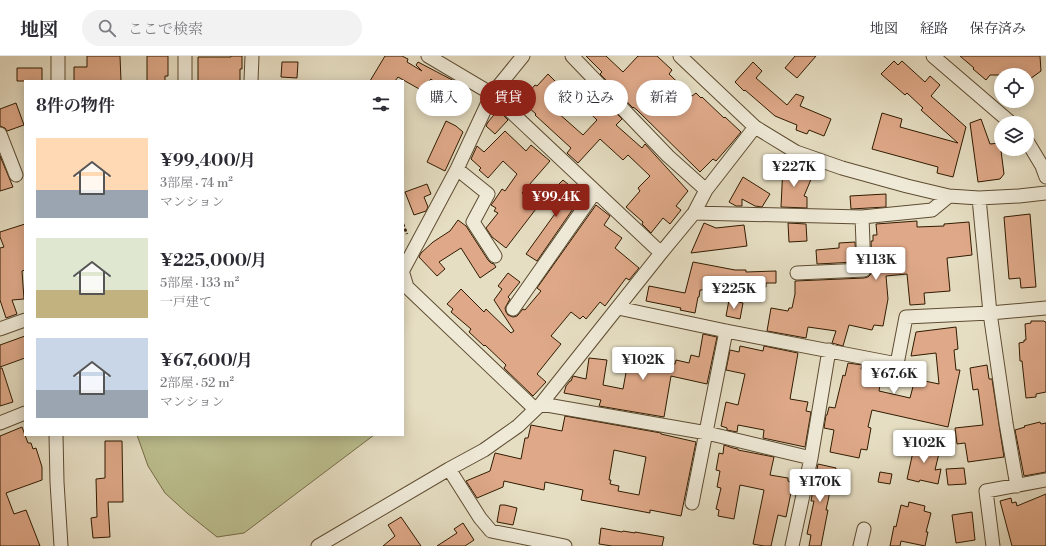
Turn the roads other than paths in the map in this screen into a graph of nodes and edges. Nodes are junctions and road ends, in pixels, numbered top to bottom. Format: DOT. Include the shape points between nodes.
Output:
graph roads {
  1 [pos="58,56"];
  2 [pos="185,56"];
  3 [pos="252,56"];
  4 [pos="428,56"];
  5 [pos="523,56"];
  6 [pos="572,56"];
  7 [pos="680,56"];
  8 [pos="933,56"];
  9 [pos="58,80"];
  10 [pos="185,80"];
  11 [pos="251,80"];
  12 [pos="503,80"];
  13 [pos="480,87"];
  14 [pos="482,116"];
  15 [pos="515,116"];
  16 [pos="1003,116"];
  17 [pos="755,127"];
  18 [pos="0,134"];
  19 [pos="1034,152"];
  20 [pos="457,168"];
  21 [pos="16,175"];
  22 [pos="1046,177"];
  23 [pos="706,190"];
  24 [pos="595,192"];
  25 [pos="1046,193"];
  26 [pos="949,196"];
  27 [pos="979,198"];
  28 [pos="694,213"];
  29 [pos="862,217"];
  30 [pos="661,253"];
  31 [pos="496,256"];
  32 [pos="404,268"];
  33 [pos="797,273"];
  34 [pos="404,277"];
  35 [pos="618,308"];
  36 [pos="1046,308"];
  37 [pos="512,310"];
  38 [pos="990,313"];
  39 [pos="24,320"];
  40 [pos="1,325"];
  41 [pos="726,331"];
  42 [pos="829,350"];
  43 [pos="538,406"];
  44 [pos="24,413"];
  45 [pos="0,423"];
  46 [pos="707,433"];
  47 [pos="56,436"];
  48 [pos="811,458"];
  49 [pos="449,469"];
  50 [pos="1046,480"];
  51 [pos="1017,486"];
  52 [pos="692,503"];
  53 [pos="864,529"];
  54 [pos="60,546"];
  55 [pos="318,546"];
  56 [pos="566,546"];
  57 [pos="792,546"];
  58 [pos="860,546"];
  59 [pos="993,546"];
  1 -- 9 [label="street"];
  2 -- 10 [label="street"];
  3 -- 11 [label="street"];
  4 -- 13 [label="street"];
  5 -- 12 [label="street"];
  6 -- 23 [label="street" via="668,156"];
  7 -- 17 [label="street"];
  8 -- 16 [label="street"];
  14 -- 20 [label="street"];
  15 -- 24 [label="street"];
  17 -- 23 [label="street"];
  17 -- 26 [label="street" via="796,152 842,168"];
  18 -- 21 [label="street"];
  19 -- 22 [label="street"];
  20 -- 31 [label="street" via="488,194 473,222"];
  20 -- 32 [label="street"];
  23 -- 28 [label="street"];
  24 -- 30 [label="street"];
  24 -- 37 [label="street"];
  25 -- 27 [label="street"];
  26 -- 27 [label="street"];
  26 -- 29 [label="street" via="932,210"];
  27 -- 38 [label="street"];
  28 -- 29 [label="street"];
  28 -- 30 [label="street"];
  29 -- 33 [label="street" via="864,270"];
  30 -- 35 [label="street"];
  34 -- 43 [label="street" via="407,287"];
  35 -- 41 [label="street"];
  35 -- 43 [label="street"];
  36 -- 38 [label="street"];
  38 -- 42 [label="street" via="906,317 897,364"];
  38 -- 51 [label="street"];
  39 -- 40 [label="street"];
  41 -- 42 [label="street"];
  41 -- 46 [label="street"];
  42 -- 48 [label="street"];
  43 -- 46 [label="street"];
  43 -- 49 [label="street" via="518,426 484,450"];
  44 -- 45 [label="street"];
  46 -- 48 [label="street"];
  46 -- 52 [label="street"];
  47 -- 54 [label="street"];
  48 -- 57 [label="street"];
  49 -- 55 [label="street"];
  49 -- 56 [label="street" via="491,531"];
  50 -- 51 [label="street"];
  51 -- 59 [label="street" via="986,492"];
  53 -- 58 [label="street"];
}
